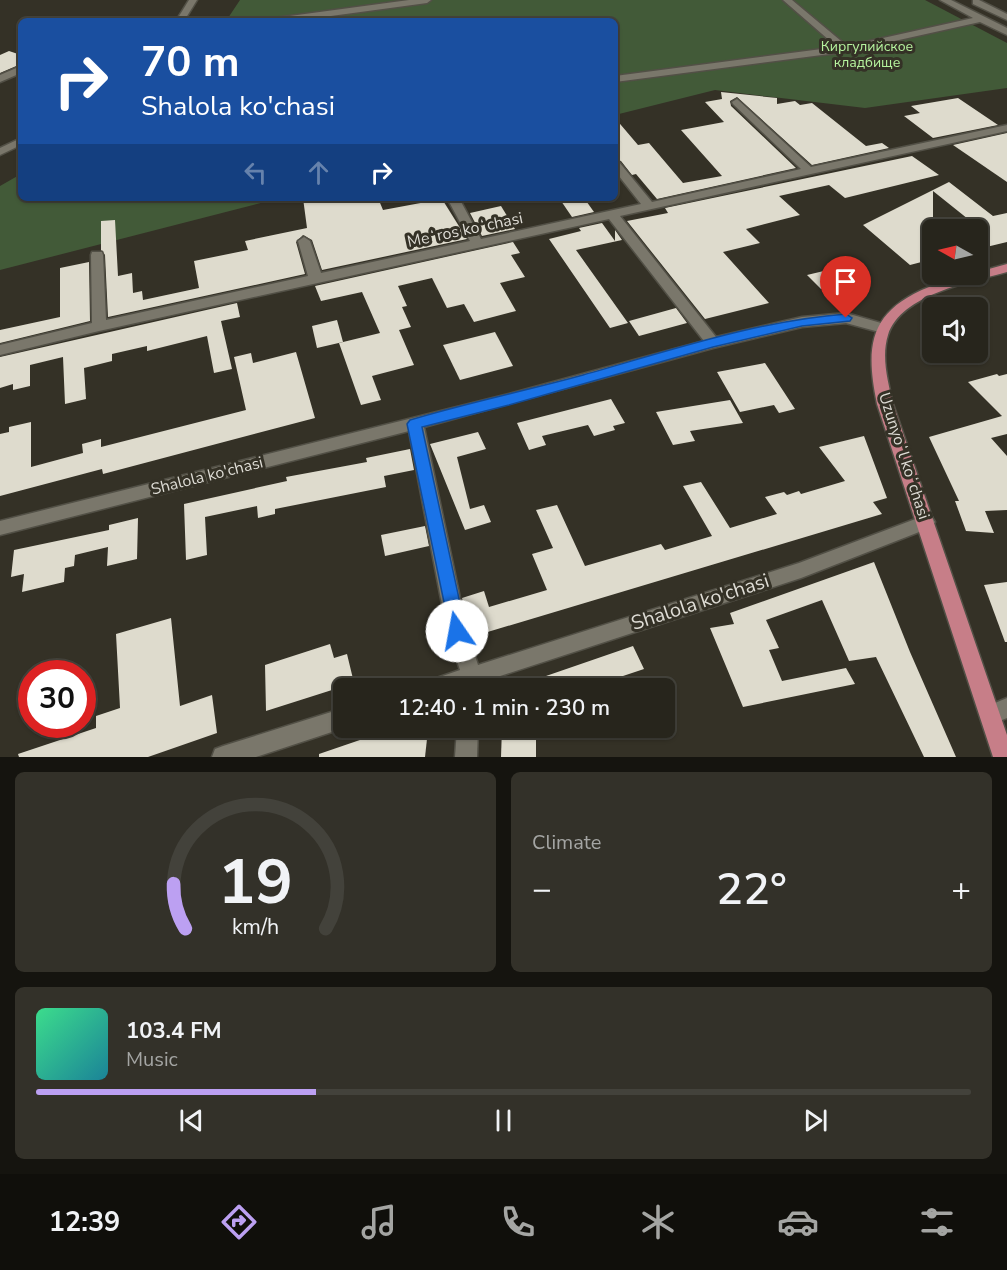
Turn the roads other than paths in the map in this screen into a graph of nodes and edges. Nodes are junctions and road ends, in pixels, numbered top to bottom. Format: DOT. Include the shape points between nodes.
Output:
graph roads {
  1 [pos="193,0"];
  2 [pos="428,0"];
  3 [pos="786,0"];
  4 [pos="944,0"];
  5 [pos="980,1"];
  6 [pos="957,6"];
  7 [pos="1007,17"];
  8 [pos="182,18"];
  9 [pos="297,18"];
  10 [pos="980,19"];
  11 [pos="1007,32"];
  12 [pos="845,49"];
  13 [pos="18,70"];
  14 [pos="0,79"];
  15 [pos="618,79"];
  16 [pos="737,102"];
  17 [pos="1007,128"];
  18 [pos="18,143"];
  19 [pos="0,152"];
  20 [pos="618,168"];
  21 [pos="809,171"];
  22 [pos="455,201"];
  23 [pos="649,206"];
  24 [pos="612,214"];
  25 [pos="304,241"];
  26 [pos="478,244"];
  27 [pos="97,255"];
  28 [pos="1007,268"];
  29 [pos="316,279"];
  30 [pos="99,326"];
  31 [pos="883,328"];
  32 [pos="713,343"];
  33 [pos="0,350"];
  34 [pos="415,424"];
  35 [pos="926,522"];
  36 [pos="0,528"];
  37 [pos="471,678"];
  38 [pos="484,678"];
  39 [pos="999,712"];
  40 [pos="333,722"];
  41 [pos="467,738"];
  42 [pos="223,757"];
  43 [pos="466,757"];
  44 [pos="1004,757"];
  1 -- 8 [label="street"];
  2 -- 9 [label="street"];
  3 -- 12 [label="street"];
  4 -- 6 [label="street"];
  5 -- 6 [label="street"];
  5 -- 7 [label="street"];
  6 -- 10 [label="street"];
  10 -- 11 [label="street"];
  10 -- 12 [label="street"];
  12 -- 15 [label="street"];
  13 -- 14 [label="street"];
  16 -- 21 [label="street"];
  17 -- 21 [label="street, Meʻros koʻchasi"];
  18 -- 19 [label="street"];
  20 -- 23 [label="street"];
  21 -- 23 [label="street, Meʻros koʻchasi"];
  22 -- 26 [label="street"];
  23 -- 24 [label="street, Meʻros koʻchasi"];
  24 -- 26 [label="street, Meʻros koʻchasi"];
  24 -- 32 [label="street"];
  25 -- 29 [label="street"];
  26 -- 29 [label="street, Meʻros koʻchasi"];
  27 -- 30 [label="street"];
  28 -- 31 [label="main road" via="920,296"];
  29 -- 30 [label="street, Meʻros koʻchasi"];
  30 -- 33 [label="street, Meʻros koʻchasi"];
  31 -- 32 [label="street, Shalola ko'chasi" via="846,318 802,322"];
  31 -- 35 [label="main road, Uzunyoʻl koʻchasi" via="880,383"];
  32 -- 34 [label="street, Shalola ko'chasi"];
  34 -- 36 [label="street, Shalola ko'chasi"];
  34 -- 37 [label="street" via="457,631"];
  35 -- 38 [label="street, Shalola ko'chasi" via="801,570"];
  35 -- 39 [label="main road, Uzunyoʻl koʻchasi"];
  39 -- 44 [label="main road, Uzunyoʻl koʻchasi"];
  40 -- 42 [label="street"];
  41 -- 43 [label="street"];
}
